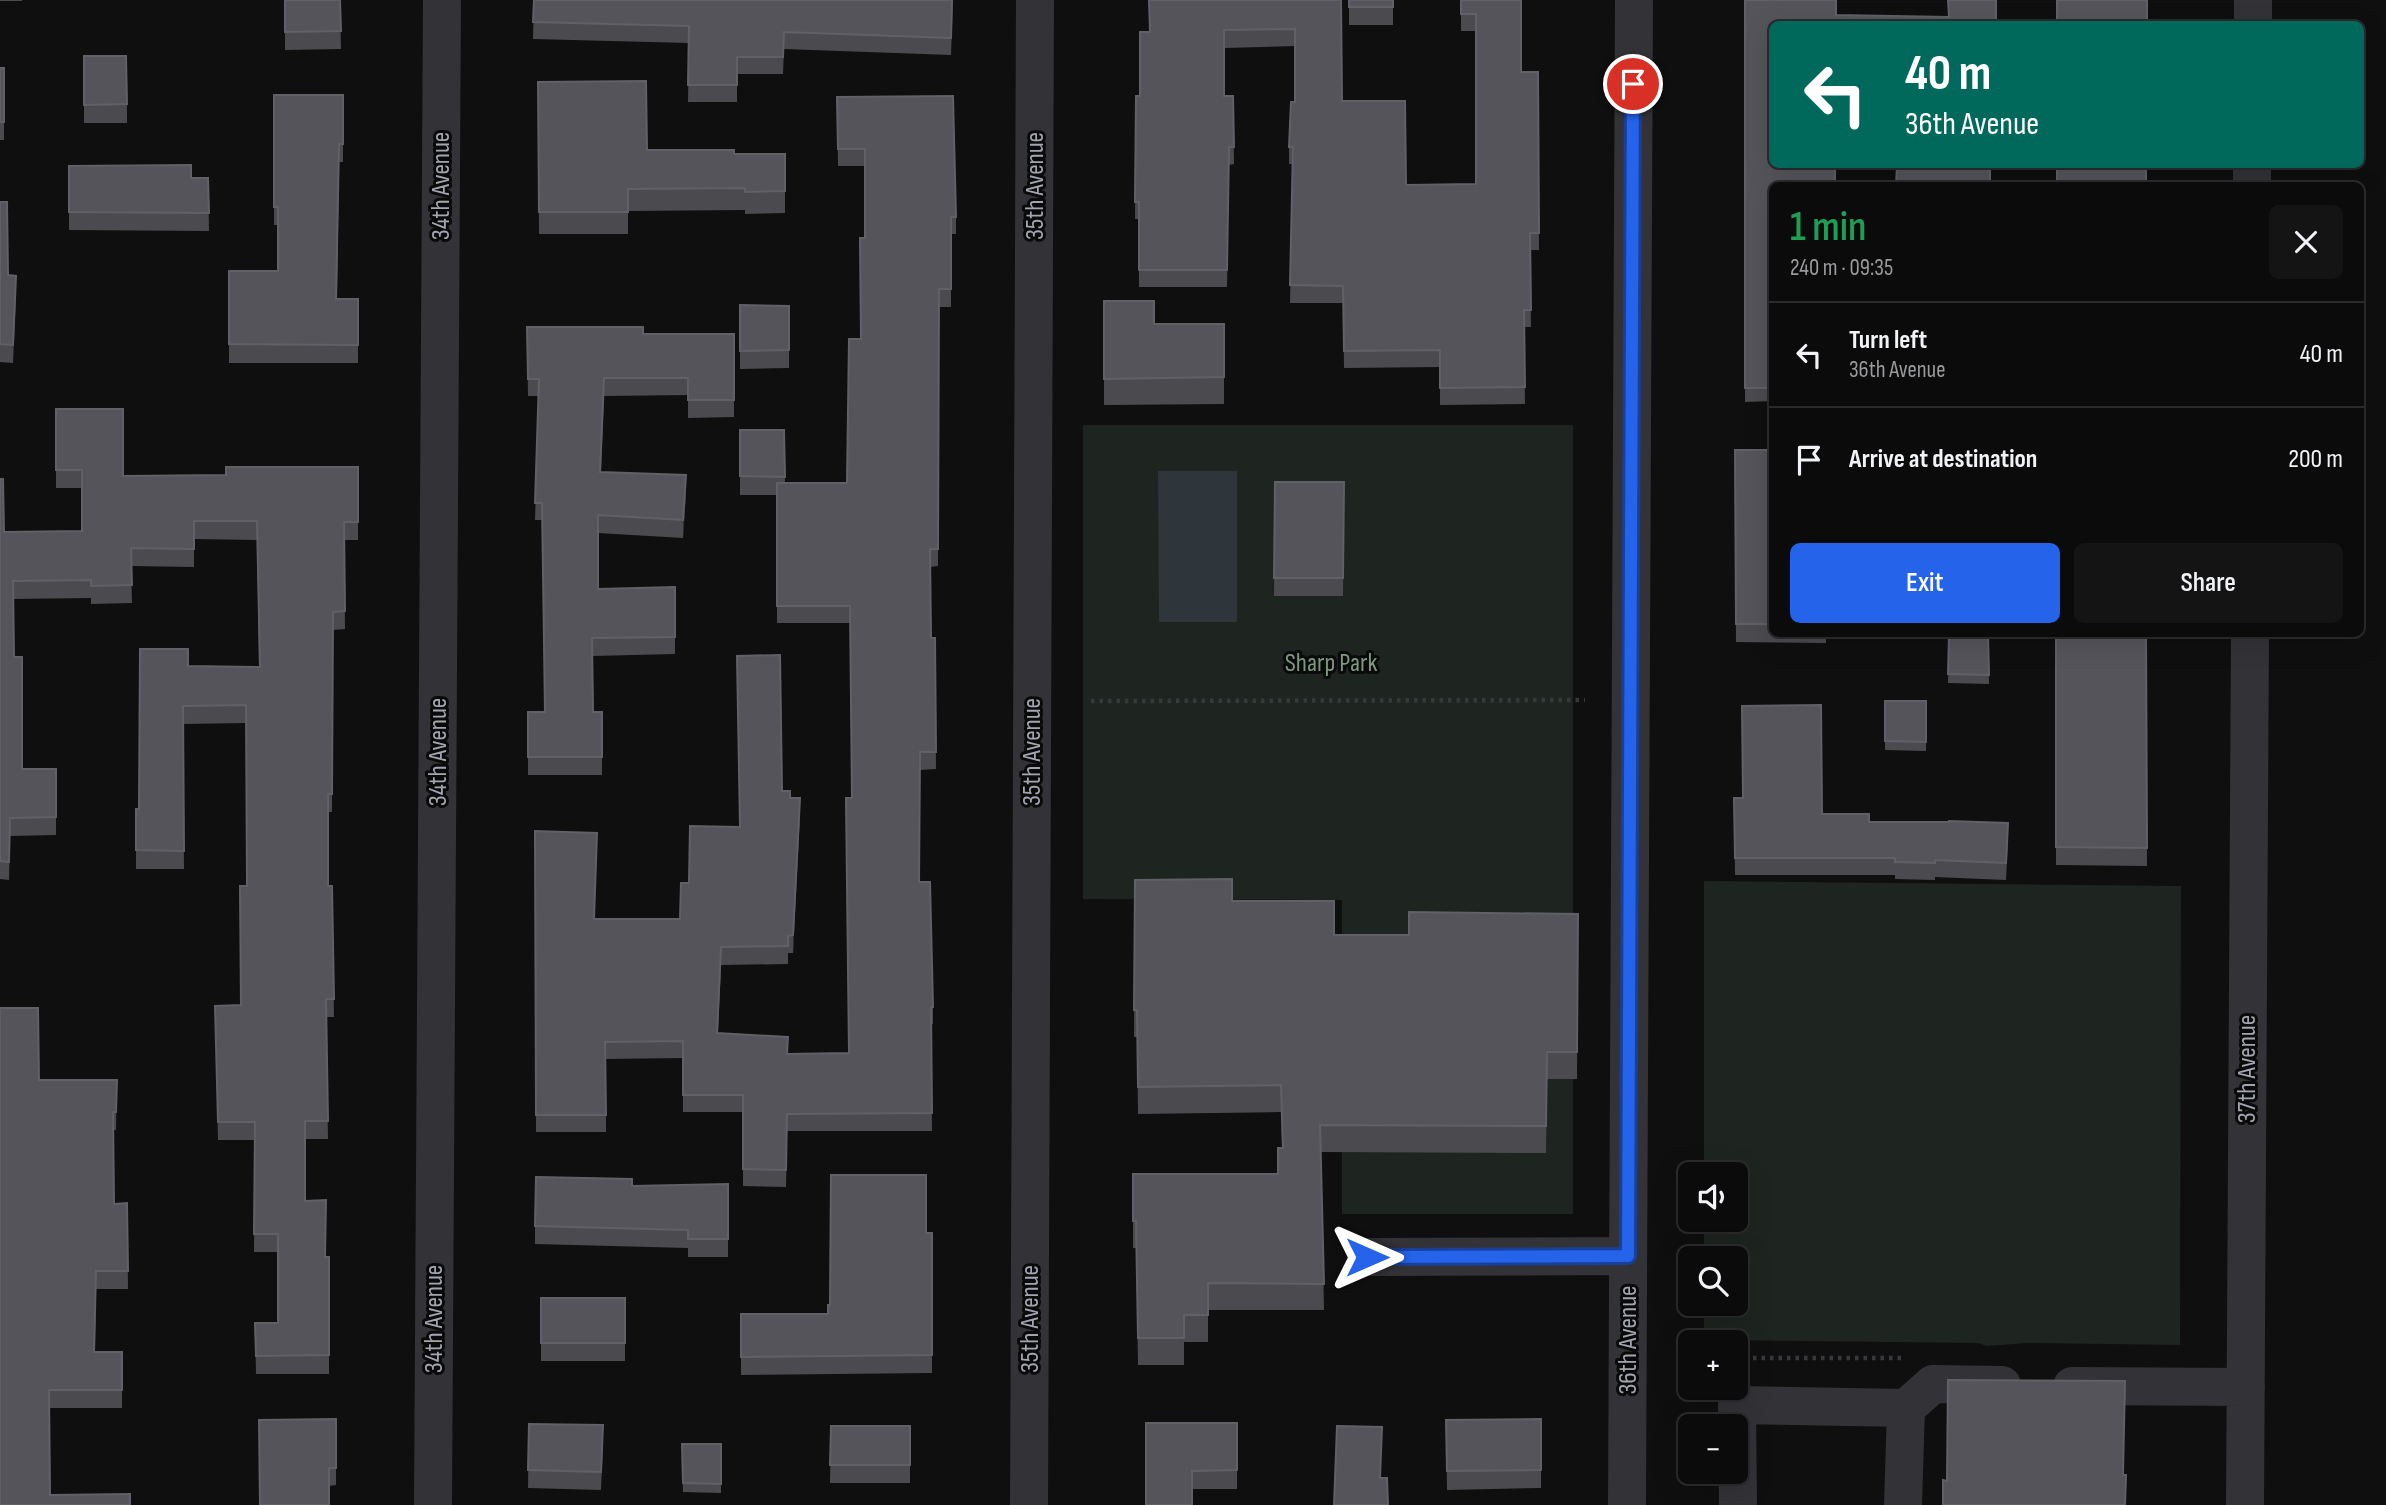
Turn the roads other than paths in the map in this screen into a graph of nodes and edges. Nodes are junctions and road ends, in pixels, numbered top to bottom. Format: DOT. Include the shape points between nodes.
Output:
graph roads {
  1 [pos="442,0"];
  2 [pos="1035,0"];
  3 [pos="1634,0"];
  4 [pos="2253,0"];
  5 [pos="2253,21"];
  6 [pos="2250,637"];
  7 [pos="1628,1256"];
  8 [pos="1367,1257"];
  9 [pos="2246,1387"];
  10 [pos="1906,1408"];
  11 [pos="433,1505"];
  12 [pos="1029,1505"];
  13 [pos="1627,1505"];
  14 [pos="1738,1505"];
  15 [pos="1903,1505"];
  16 [pos="2245,1505"];
  1 -- 11 [label="street, 34th Avenue"];
  2 -- 12 [label="street, 35th Avenue"];
  3 -- 7 [label="street, 36th Avenue"];
  4 -- 5 [label="street"];
  6 -- 9 [label="street, 37th Avenue"];
  7 -- 8 [label="street"];
  7 -- 13 [label="street, 36th Avenue"];
  9 -- 10 [label="street" via="1933,1384"];
  9 -- 16 [label="street, 37th Avenue"];
  10 -- 14 [label="street" via="1737,1405"];
  10 -- 15 [label="street"];
}
